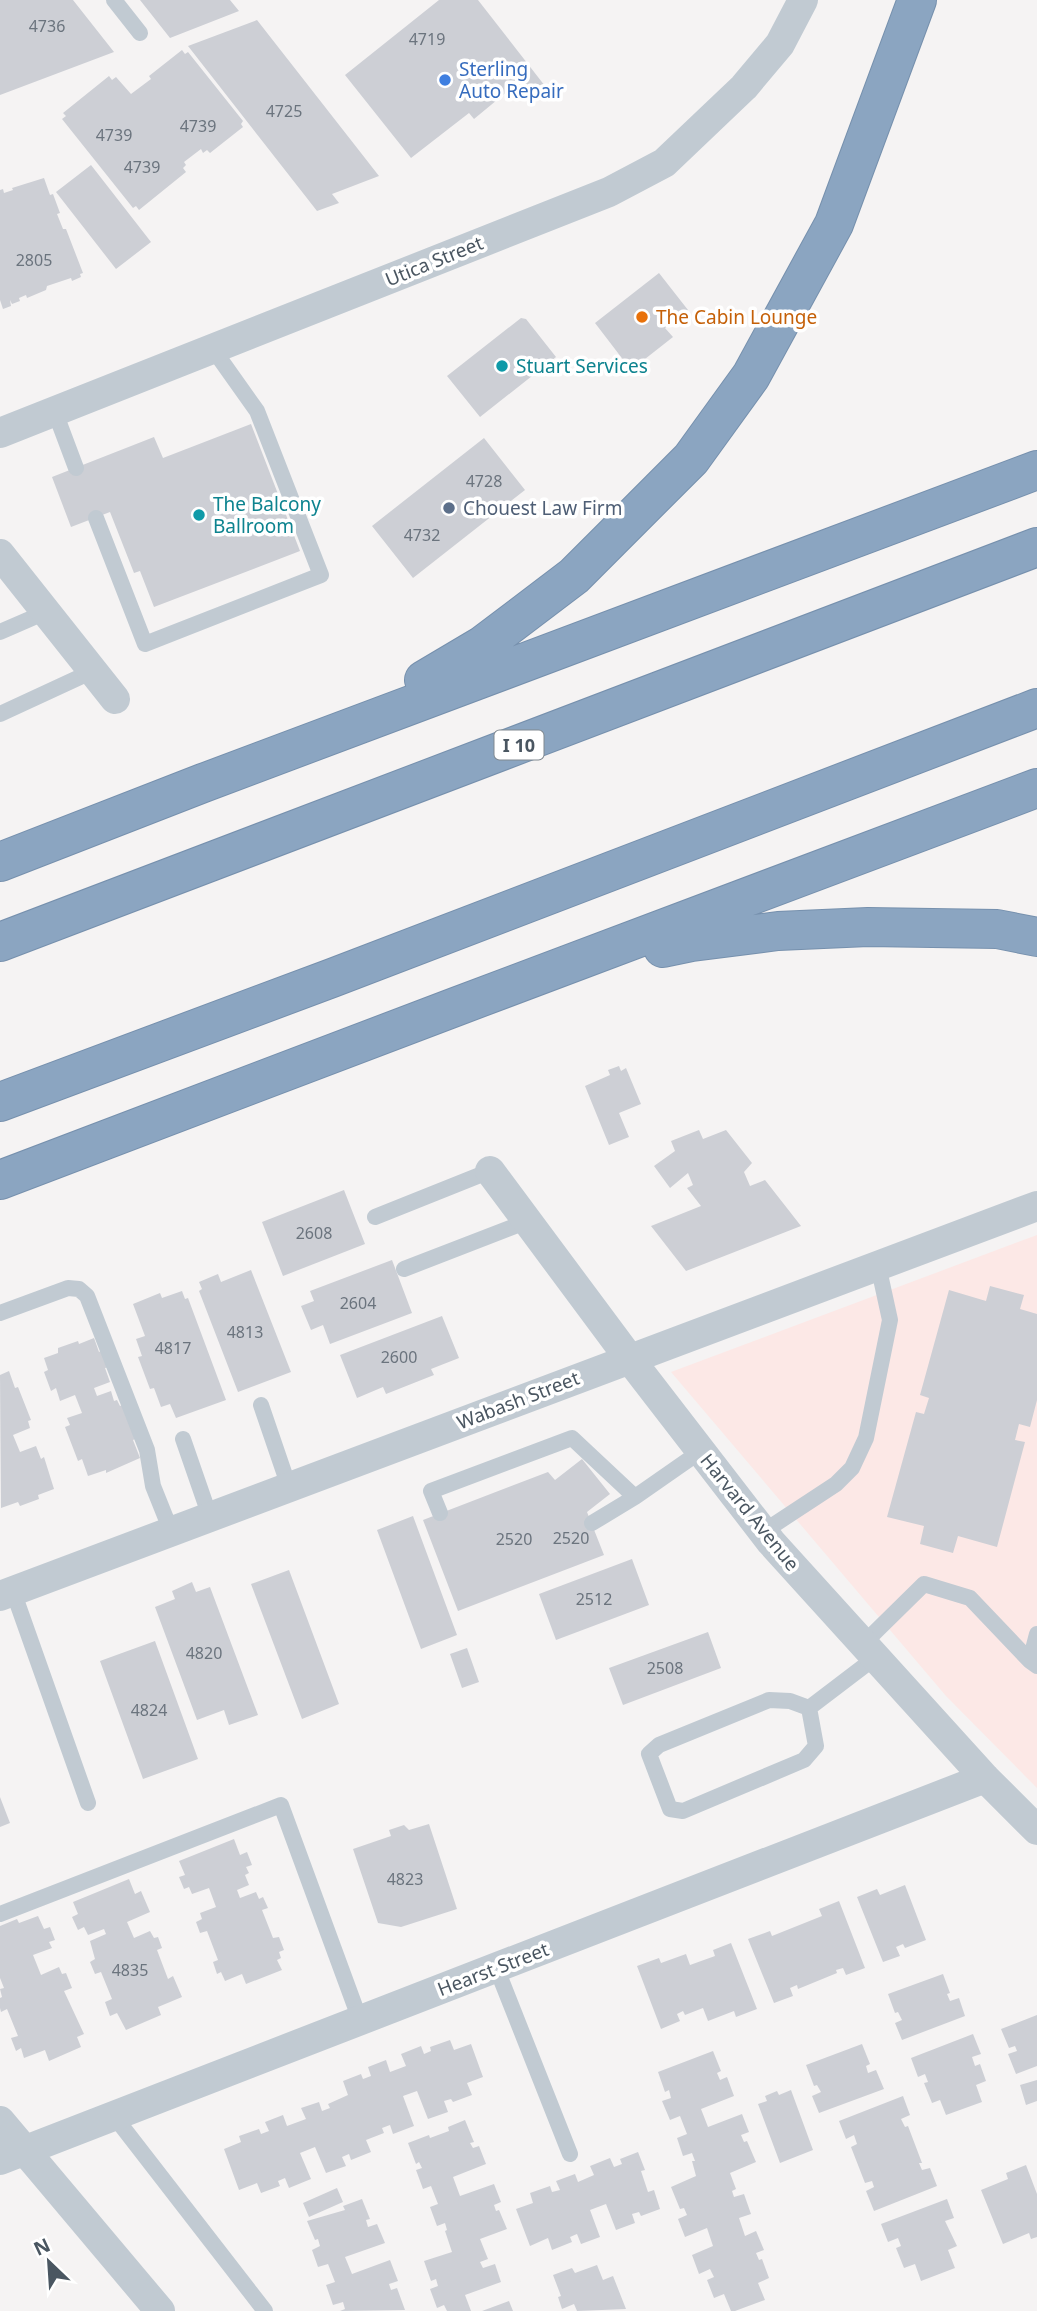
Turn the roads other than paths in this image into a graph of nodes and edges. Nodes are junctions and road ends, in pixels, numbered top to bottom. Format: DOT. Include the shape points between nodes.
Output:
graph roads {
  1 [pos="114,0"];
  2 [pos="803,0"];
  3 [pos="917,0"];
  4 [pos="140,33"];
  5 [pos="213,349"];
  6 [pos="55,412"];
  7 [pos="0,433"];
  8 [pos="76,468"];
  9 [pos="1037,470"];
  10 [pos="96,518"];
  11 [pos="1037,547"];
  12 [pos="0,554"];
  13 [pos="46,612"];
  14 [pos="0,632"];
  15 [pos="93,671"];
  16 [pos="115,699"];
  17 [pos="1037,708"];
  18 [pos="0,714"];
  19 [pos="203,783"];
  20 [pos="1037,788"];
  21 [pos="0,862"];
  22 [pos="1037,937"];
  23 [pos="0,942"];
  24 [pos="512,986"];
  25 [pos="0,1102"];
  26 [pos="490,1171"];
  27 [pos="0,1180"];
  28 [pos="1037,1206"];
  29 [pos="375,1217"];
  30 [pos="528,1221"];
  31 [pos="878,1265"];
  32 [pos="404,1269"];
  33 [pos="0,1313"];
  34 [pos="629,1358"];
  35 [pos="261,1405"];
  36 [pos="183,1439"];
  37 [pos="701,1451"];
  38 [pos="289,1487"];
  39 [pos="635,1497"];
  40 [pos="440,1513"];
  41 [pos="210,1517"];
  42 [pos="592,1523"];
  43 [pos="171,1531"];
  44 [pos="764,1532"];
  45 [pos="6,1594"];
  46 [pos="1037,1634"];
  47 [pos="869,1651"];
  48 [pos="1033,1663"];
  49 [pos="809,1708"];
  50 [pos="985,1778"];
  51 [pos="88,1803"];
  52 [pos="1037,1830"];
  53 [pos="0,1914"];
  54 [pos="496,1968"];
  55 [pos="360,2020"];
  56 [pos="114,2116"];
  57 [pos="0,2121"];
  58 [pos="570,2154"];
  59 [pos="12,2155"];
  60 [pos="160,2311"];
  61 [pos="264,2311"];
  1 -- 4 [label="lane"];
  2 -- 5 [label="street, Utica Street" via="780,44 744,87 664,163 609,192"];
  3 -- 19 [label="highway" via="834,224 751,376 691,458 574,576 484,645 361,715"];
  5 -- 6 [label="street, Utica Street"];
  5 -- 10 [label="lane" via="257,411 321,575 145,644"];
  6 -- 7 [label="street, Utica Street"];
  6 -- 8 [label="lane"];
  9 -- 19 [label="highway"];
  11 -- 23 [label="highway, I 10"];
  12 -- 13 [label="street"];
  13 -- 14 [label="lane"];
  13 -- 15 [label="street"];
  15 -- 16 [label="street"];
  15 -- 18 [label="lane"];
  17 -- 25 [label="highway"];
  19 -- 21 [label="highway"];
  20 -- 24 [label="highway"];
  22 -- 24 [label="highway" via="997,929 778,931 692,942"];
  24 -- 27 [label="highway"];
  26 -- 29 [label="lane"];
  26 -- 30 [label="street, Harvard Avenue"];
  28 -- 31 [label="street, Wabash Street"];
  30 -- 32 [label="lane"];
  30 -- 34 [label="street, Harvard Avenue"];
  31 -- 34 [label="street, Wabash Street"];
  31 -- 44 [label="lane" via="890,1320 866,1438 852,1468 836,1484"];
  33 -- 43 [label="lane" via="68,1288 87,1296 147,1450 153,1486"];
  34 -- 37 [label="street, Harvard Avenue"];
  34 -- 38 [label="street, Wabash Street"];
  35 -- 38 [label="lane"];
  36 -- 41 [label="lane"];
  37 -- 39 [label="lane"];
  37 -- 44 [label="street, Harvard Avenue"];
  38 -- 41 [label="street, Wabash Street"];
  39 -- 40 [label="lane" via="572,1438 431,1491"];
  39 -- 42 [label="lane"];
  41 -- 43 [label="street, Wabash Street"];
  43 -- 45 [label="street, Wabash Street"];
  44 -- 47 [label="street, Harvard Avenue"];
  45 -- 51 [label="lane"];
  46 -- 48 [label="lane"];
  47 -- 48 [label="lane" via="925,1584 970,1598"];
  47 -- 49 [label="lane"];
  47 -- 50 [label="street, Harvard Avenue"];
  49 -- 49 [label="lane" via="769,1700 659,1745 649,1754 670,1809 683,1811 804,1760 817,1746"];
  50 -- 52 [label="street, Harvard Avenue"];
  50 -- 54 [label="street, Hearst Street"];
  53 -- 55 [label="lane" via="281,1805"];
  54 -- 55 [label="street, Hearst Street"];
  54 -- 58 [label="lane"];
  55 -- 56 [label="street, Hearst Street"];
  56 -- 59 [label="street, Hearst Street"];
  56 -- 61 [label="lane"];
  57 -- 59 [label="street"];
  59 -- 60 [label="street"];
}
